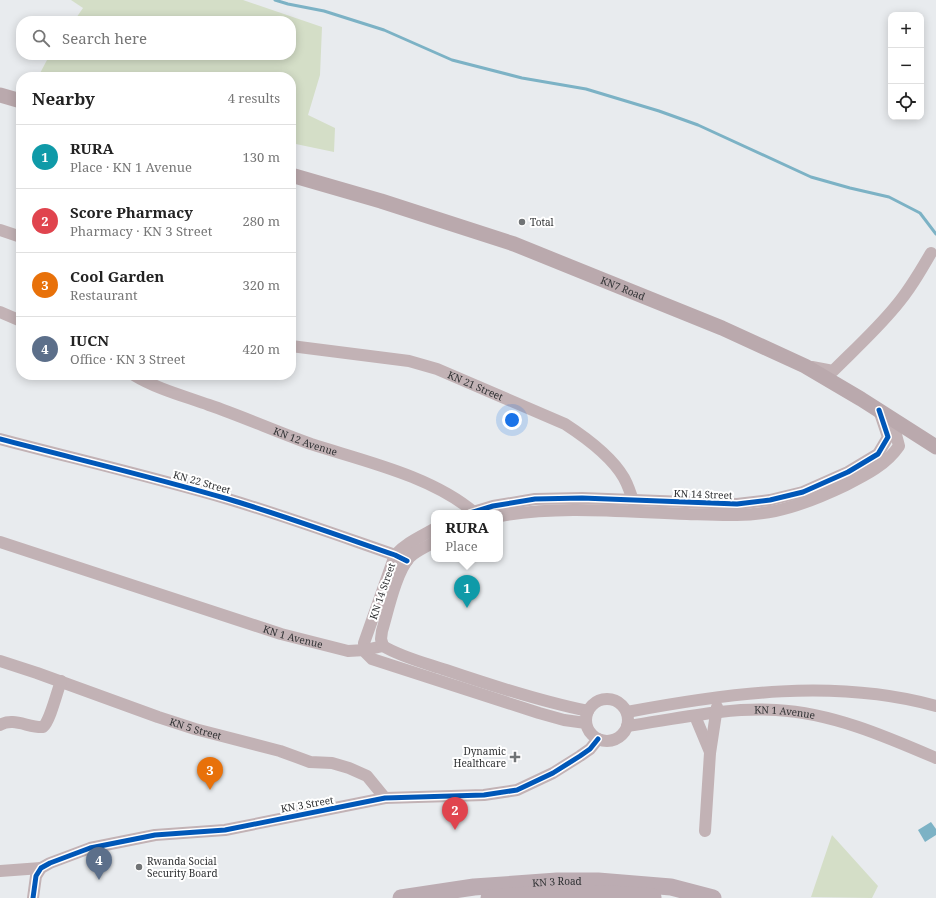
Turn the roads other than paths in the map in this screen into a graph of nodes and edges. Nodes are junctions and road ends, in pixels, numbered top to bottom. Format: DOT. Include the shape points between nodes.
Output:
graph roads {
  1 [pos="0,95"];
  2 [pos="16,100"];
  3 [pos="296,176"];
  4 [pos="0,230"];
  5 [pos="16,235"];
  6 [pos="931,253"];
  7 [pos="0,312"];
  8 [pos="16,319"];
  9 [pos="296,347"];
  10 [pos="805,366"];
  11 [pos="142,380"];
  12 [pos="885,414"];
  13 [pos="0,439"];
  14 [pos="936,446"];
  15 [pos="635,506"];
  16 [pos="469,510"];
  17 [pos="479,510"];
  18 [pos="503,516"];
  19 [pos="431,531"];
  20 [pos="0,542"];
  21 [pos="431,544"];
  22 [pos="395,555"];
  23 [pos="407,561"];
  24 [pos="383,646"];
  25 [pos="364,650"];
  26 [pos="0,661"];
  27 [pos="61,681"];
  28 [pos="717,696"];
  29 [pos="936,706"];
  30 [pos="627,712"];
  31 [pos="717,713"];
  32 [pos="695,716"];
  33 [pos="587,717"];
  34 [pos="0,724"];
  35 [pos="627,726"];
  36 [pos="598,739"];
  37 [pos="710,753"];
  38 [pos="936,758"];
  39 [pos="385,798"];
  40 [pos="705,831"];
  41 [pos="41,868"];
  42 [pos="0,870"];
  43 [pos="33,898"];
  44 [pos="401,898"];
  45 [pos="489,898"];
  46 [pos="662,898"];
  47 [pos="713,898"];
  1 -- 2 [label="main road"];
  3 -- 10 [label="main road, KN7 Road" via="514,244 722,328"];
  4 -- 5 [label="street"];
  6 -- 10 [label="street" via="897,306 833,371"];
  7 -- 8 [label="street"];
  9 -- 15 [label="street, KN 21 Street" via="409,361 437,369 565,424 580,433 613,464 623,477"];
  10 -- 12 [label="main road, KN7 Road"];
  11 -- 16 [label="street, KN 12 Avenue" via="295,438 361,458 443,492"];
  12 -- 14 [label="main road, KN7 Road"];
  12 -- 15 [label="street, KN 14 Street" via="888,437 878,454 848,472 803,492 737,504"];
  13 -- 22 [label="street, KN 22 Street" via="229,499"];
  15 -- 17 [label="street, KN 14 Street" via="582,498 535,499"];
  15 -- 18 [label="street, KN 14 Street" via="539,510"];
  19 -- 22 [label="street, KN 14 Street" via="402,547"];
  20 -- 25 [label="street, KN 1 Avenue" via="281,634 342,650"];
  21 -- 23 [label="street, KN 14 Street"];
  22 -- 23 [label="street, KN 22 Street"];
  22 -- 25 [label="street, KN 14 Street"];
  23 -- 24 [label="street, KN 14 Street" via="400,574 382,631 380,639"];
  24 -- 25 [label="street, KN 1 Avenue"];
  24 -- 33 [label="street"];
  25 -- 33 [label="street" via="372,659 539,713 564,720"];
  26 -- 27 [label="street, KN 5 Street"];
  27 -- 34 [label="street" via="45,726 33,727 11,722"];
  27 -- 39 [label="street, KN 5 Street" via="195,729 280,751 310,762 332,763 349,768 367,776"];
  28 -- 29 [label="street, KN 1 Avenue" via="851,691 903,698"];
  28 -- 30 [label="street, KN 1 Avenue"];
  28 -- 31 [label="street"];
  30 -- 33 [label="street" via="617,701 603,699 591,706"];
  30 -- 35 [label="street"];
  31 -- 32 [label="street, KN 1 Avenue"];
  31 -- 37 [label="street"];
  31 -- 38 [label="street, KN 1 Avenue" via="776,710 830,719 868,730"];
  32 -- 35 [label="street, KN 1 Avenue"];
  32 -- 37 [label="street"];
  33 -- 36 [label="street" via="588,730"];
  35 -- 36 [label="street" via="619,738 612,741"];
  36 -- 39 [label="street, KN 3 Street" via="590,749 558,770 517,790 484,795"];
  37 -- 40 [label="street"];
  39 -- 41 [label="street, KN 3 Street" via="225,830 155,835 90,848"];
  41 -- 42 [label="street"];
  41 -- 43 [label="street" via="36,876"];
  44 -- 47 [label="highway, KN 3 Road" via="474,887 598,881 671,887"];
  45 -- 46 [label="highway, KN 3 Road" via="534,894"];
}
